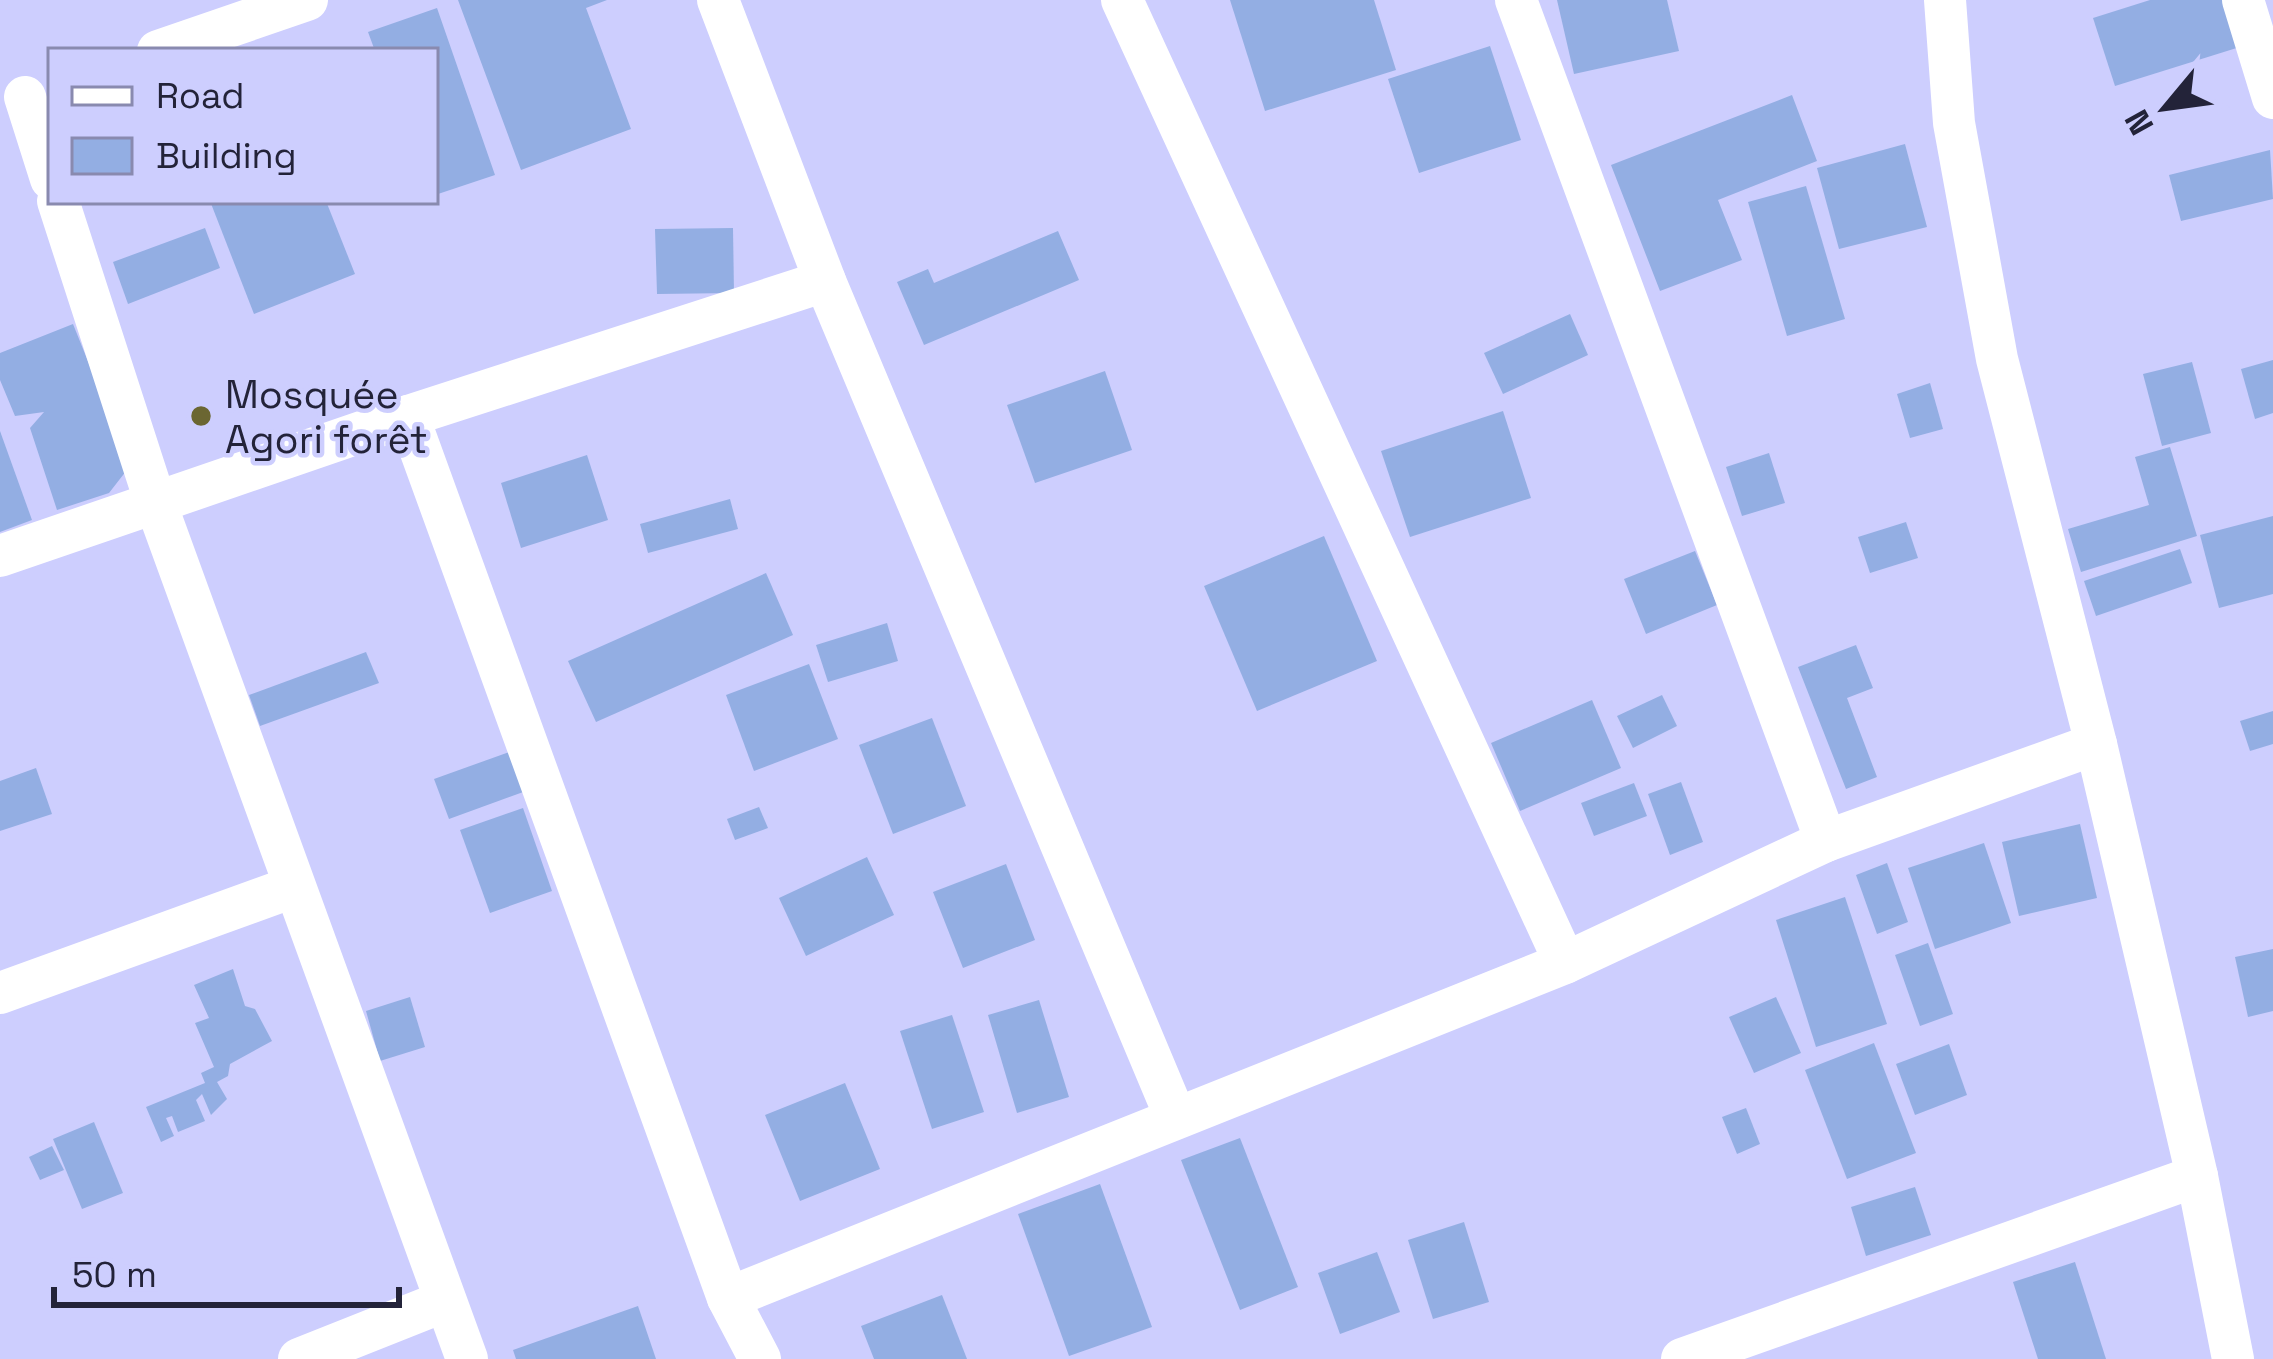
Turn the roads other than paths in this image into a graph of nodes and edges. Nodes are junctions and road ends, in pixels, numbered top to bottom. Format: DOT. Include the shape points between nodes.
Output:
graph roads {
  1 [pos="307,0"];
  2 [pos="718,0"];
  3 [pos="1122,0"];
  4 [pos="1516,0"];
  5 [pos="1945,0"];
  6 [pos="2243,0"];
  7 [pos="167,48"];
  8 [pos="25,97"];
  9 [pos="2273,98"];
  10 [pos="48,169"];
  11 [pos="59,204"];
  12 [pos="825,281"];
  13 [pos="408,416"];
  14 [pos="156,504"];
  15 [pos="0,556"];
  16 [pos="2096,744"];
  17 [pos="1826,841"];
  18 [pos="293,887"];
  19 [pos="1565,963"];
  20 [pos="0,993"];
  21 [pos="1175,1116"];
  22 [pos="2197,1176"];
  23 [pos="728,1298"];
  24 [pos="445,1301"];
  25 [pos="298,1359"];
  26 [pos="467,1359"];
  27 [pos="760,1359"];
  28 [pos="1682,1359"];
  29 [pos="2233,1359"];
  1 -- 7 [label="street"];
  2 -- 12 [label="street"];
  3 -- 19 [label="street"];
  4 -- 17 [label="street"];
  5 -- 16 [label="street" via="1954,123 1997,359"];
  6 -- 9 [label="street"];
  8 -- 10 [label="street"];
  11 -- 14 [label="street"];
  12 -- 13 [label="street"];
  12 -- 21 [label="street"];
  13 -- 14 [label="street"];
  13 -- 23 [label="street"];
  14 -- 15 [label="street"];
  14 -- 18 [label="street"];
  16 -- 17 [label="street"];
  16 -- 22 [label="street"];
  17 -- 19 [label="street"];
  18 -- 20 [label="street"];
  18 -- 24 [label="street"];
  19 -- 21 [label="street"];
  21 -- 23 [label="street"];
  22 -- 28 [label="street"];
  22 -- 29 [label="street"];
  23 -- 27 [label="street"];
  24 -- 25 [label="street"];
  24 -- 26 [label="street"];
}
